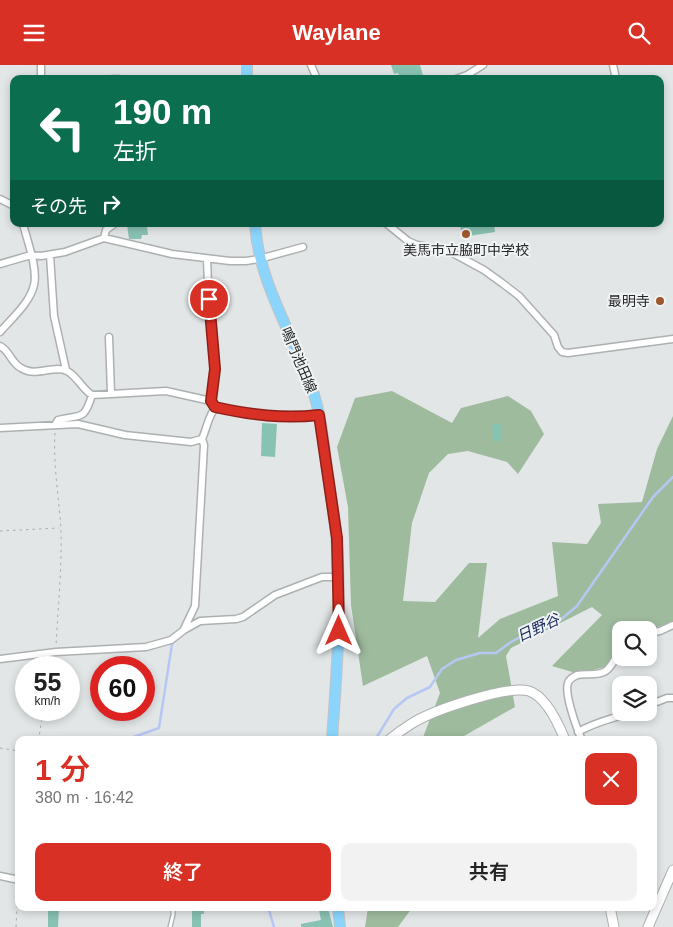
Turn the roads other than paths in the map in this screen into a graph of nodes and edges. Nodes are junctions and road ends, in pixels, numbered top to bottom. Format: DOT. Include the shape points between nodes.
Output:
graph roads {
  1 [pos="483,65"];
  2 [pos="467,75"];
  3 [pos="24,227"];
  4 [pos="111,227"];
  5 [pos="255,227"];
  6 [pos="391,227"];
  7 [pos="104,237"];
  8 [pos="303,247"];
  9 [pos="31,255"];
  10 [pos="50,255"];
  11 [pos="207,259"];
  12 [pos="259,259"];
  13 [pos="0,264"];
  14 [pos="0,332"];
  15 [pos="109,337"];
  16 [pos="673,339"];
  17 [pos="0,346"];
  18 [pos="66,371"];
  19 [pos="110,393"];
  20 [pos="92,395"];
  21 [pos="213,404"];
  22 [pos="319,415"];
  23 [pos="55,425"];
  24 [pos="0,428"];
  25 [pos="202,439"];
  26 [pos="338,577"];
  27 [pos="673,625"];
  28 [pos="184,629"];
  29 [pos="657,632"];
  30 [pos="0,659"];
  31 [pos="612,663"];
  32 [pos="673,698"];
  33 [pos="657,702"];
  34 [pos="612,719"];
  35 [pos="578,732"];
  36 [pos="332,736"];
  37 [pos="394,736"];
  38 [pos="563,736"];
  39 [pos="580,736"];
  40 [pos="673,870"];
  41 [pos="0,876"];
  42 [pos="15,879"];
  43 [pos="657,906"];
  44 [pos="172,911"];
  45 [pos="338,911"];
  46 [pos="611,911"];
  47 [pos="655,911"];
  48 [pos="170,927"];
  49 [pos="340,927"];
  50 [pos="614,927"];
  51 [pos="648,927"];
  1 -- 2 [label="street"];
  3 -- 9 [label="street"];
  4 -- 7 [label="street"];
  5 -- 12 [label="main road, 鳴門池田線"];
  6 -- 16 [label="street" via="417,245 449,251 508,287 554,335 562,351 568,353"];
  7 -- 10 [label="street"];
  7 -- 11 [label="street"];
  8 -- 12 [label="street"];
  9 -- 10 [label="street"];
  9 -- 13 [label="street"];
  9 -- 14 [label="street" via="34,285 27,300"];
  10 -- 18 [label="street" via="54,316"];
  11 -- 12 [label="street"];
  11 -- 21 [label="street" via="215,369"];
  12 -- 22 [label="main road, 鳴門池田線"];
  15 -- 19 [label="street"];
  17 -- 18 [label="street" via="14,363 27,371"];
  18 -- 20 [label="street"];
  19 -- 20 [label="street"];
  19 -- 21 [label="street" via="166,391"];
  20 -- 23 [label="street" via="85,413 79,417 58,419"];
  21 -- 22 [label="street" via="253,415"];
  21 -- 25 [label="street"];
  22 -- 26 [label="main road, 鳴門池田線" via="337,538"];
  23 -- 24 [label="street"];
  23 -- 25 [label="street" via="78,424 124,435 191,442"];
  25 -- 28 [label="street" via="196,606"];
  26 -- 28 [label="street" via="322,577 275,595 236,619 200,621"];
  26 -- 36 [label="main road, 鳴門池田線" via="339,631"];
  27 -- 29 [label="street"];
  28 -- 30 [label="street" via="171,640 146,647"];
  31 -- 35 [label="street" via="605,671 572,677 568,683"];
  32 -- 33 [label="street"];
  34 -- 35 [label="street" via="594,723"];
  35 -- 39 [label="street"];
  37 -- 38 [label="street" via="412,723 450,707 514,690 530,692 539,698 548,707"];
  40 -- 43 [label="street"];
  41 -- 42 [label="street"];
  44 -- 48 [label="lane"];
  45 -- 49 [label="main road"];
  46 -- 50 [label="street"];
  47 -- 51 [label="street"];
}
